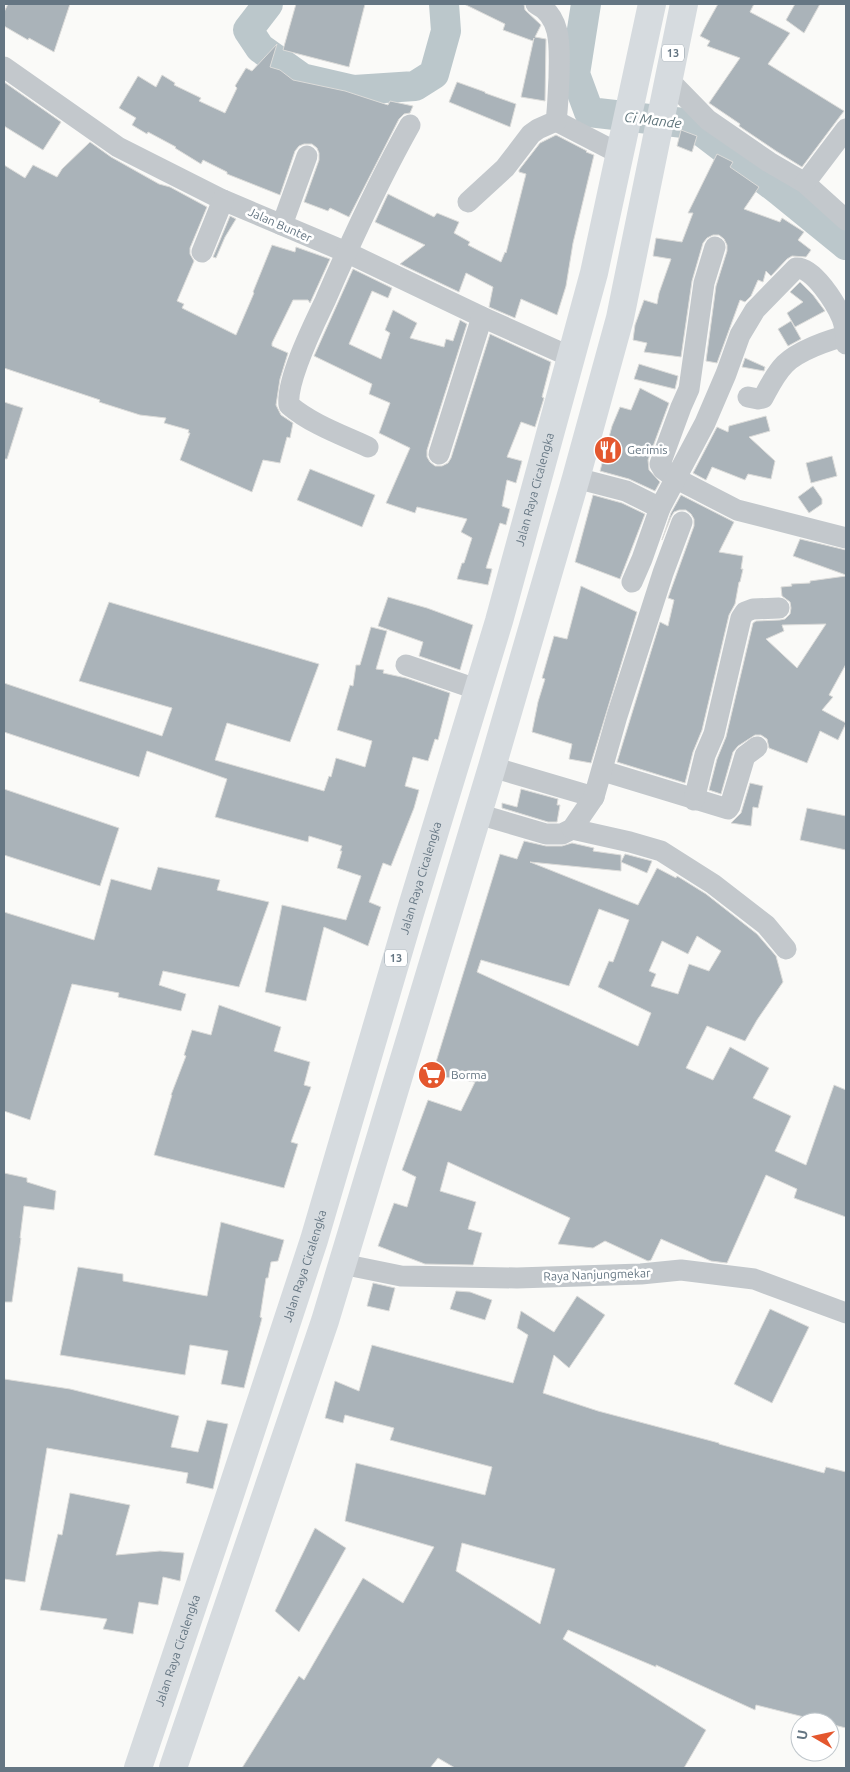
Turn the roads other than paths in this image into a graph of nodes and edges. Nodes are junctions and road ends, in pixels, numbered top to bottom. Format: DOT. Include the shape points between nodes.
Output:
graph roads {
  1 [pos="536,4"];
  2 [pos="652,4"];
  3 [pos="684,4"];
  4 [pos="643,45"];
  5 [pos="673,51"];
  6 [pos="4,67"];
  7 [pos="665,91"];
  8 [pos="556,121"];
  9 [pos="410,125"];
  10 [pos="846,129"];
  11 [pos="619,155"];
  12 [pos="307,156"];
  13 [pos="647,178"];
  14 [pos="805,182"];
  15 [pos="222,200"];
  16 [pos="468,202"];
  17 [pos="846,220"];
  18 [pos="282,225"];
  19 [pos="715,247"];
  20 [pos="202,252"];
  21 [pos="346,252"];
  22 [pos="482,317"];
  23 [pos="846,340"];
  24 [pos="571,357"];
  25 [pos="748,396"];
  26 [pos="368,447"];
  27 [pos="439,454"];
  28 [pos="576,478"];
  29 [pos="675,478"];
  30 [pos="660,508"];
  31 [pos="682,522"];
  32 [pos="846,538"];
  33 [pos="632,582"];
  34 [pos="779,608"];
  35 [pos="406,666"];
  36 [pos="479,690"];
  37 [pos="757,747"];
  38 [pos="492,767"];
  39 [pos="603,771"];
  40 [pos="594,797"];
  41 [pos="694,800"];
  42 [pos="478,814"];
  43 [pos="572,829"];
  44 [pos="786,949"];
  45 [pos="342,1264"];
  46 [pos="846,1313"];
  47 [pos="138,1768"];
  48 [pos="173,1768"];
  1 -- 8 [label="street" via="546,10 558,32"];
  2 -- 4 [label="highway, Jalan Raya Cicalengka / 13"];
  3 -- 5 [label="highway, 13"];
  4 -- 5 [label="highway"];
  4 -- 11 [label="highway, Jalan Raya Cicalengka / 13"];
  5 -- 7 [label="highway, 13"];
  6 -- 15 [label="street, Jalan Bunter" via="118,147"];
  7 -- 13 [label="highway, 13"];
  7 -- 14 [label="street"];
  8 -- 11 [label="street"];
  8 -- 16 [label="street" via="531,134 505,168"];
  9 -- 21 [label="street"];
  10 -- 14 [label="street"];
  11 -- 13 [label="highway"];
  11 -- 24 [label="highway, Jalan Raya Cicalengka / 13" via="594,274"];
  12 -- 18 [label="street"];
  13 -- 28 [label="highway, 13" via="620,318"];
  14 -- 17 [label="street"];
  15 -- 18 [label="street, Jalan Bunter"];
  15 -- 20 [label="street"];
  18 -- 21 [label="street, Jalan Bunter"];
  19 -- 29 [label="street" via="704,283 690,389 661,460 663,469"];
  21 -- 22 [label="street, Jalan Bunter"];
  21 -- 26 [label="street" via="306,343 295,373 289,405"];
  22 -- 24 [label="street, Jalan Bunter"];
  22 -- 27 [label="street"];
  23 -- 25 [label="street" via="824,341 786,363 763,398"];
  23 -- 29 [label="street" via="842,318 825,289 802,268 796,268 755,310 740,335 705,423"];
  24 -- 36 [label="highway, Jalan Raya Cicalengka / 13"];
  28 -- 30 [label="street" via="626,491"];
  28 -- 38 [label="highway, 13"];
  29 -- 30 [label="street"];
  29 -- 32 [label="street" via="738,510"];
  30 -- 33 [label="street"];
  31 -- 39 [label="street" via="657,590"];
  34 -- 41 [label="street" via="753,608 744,612 741,618 714,734 705,755"];
  35 -- 36 [label="street"];
  36 -- 47 [label="highway, Jalan Raya Cicalengka / 13" via="314,1240"];
  37 -- 41 [label="street" via="745,756 728,809"];
  38 -- 40 [label="street"];
  38 -- 42 [label="highway, 13"];
  39 -- 40 [label="street"];
  39 -- 41 [label="street"];
  40 -- 43 [label="street"];
  42 -- 43 [label="street" via="546,834 562,834"];
  42 -- 45 [label="highway, 13"];
  43 -- 44 [label="street" via="661,851 713,884 766,925"];
  45 -- 46 [label="street, Raya Nanjungmekar" via="401,1276 518,1278 681,1270 754,1279"];
  45 -- 48 [label="highway, 13" via="289,1431"];
}
